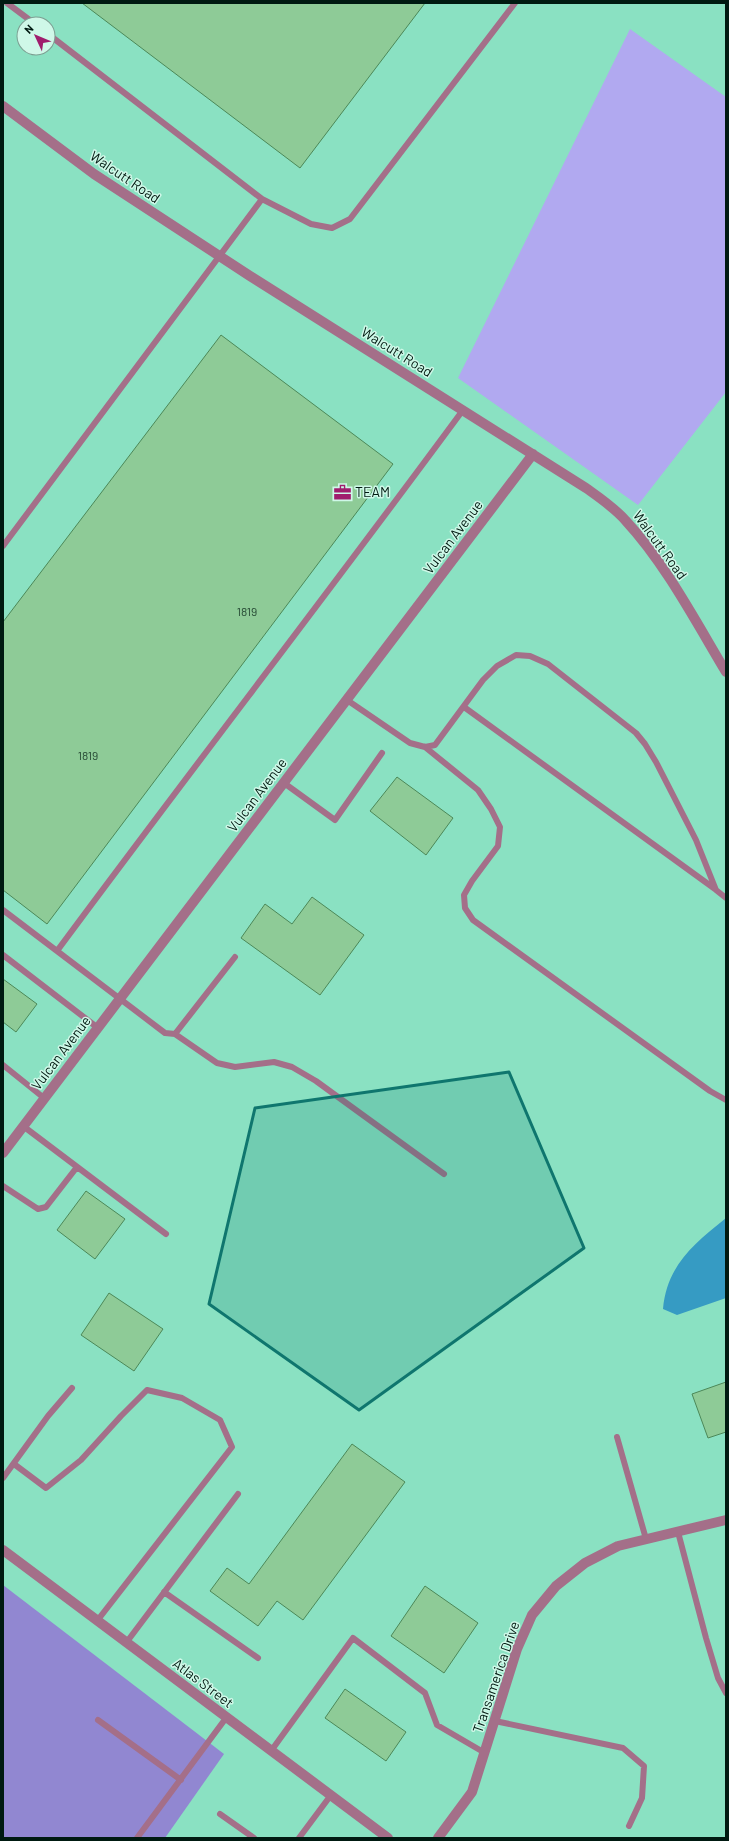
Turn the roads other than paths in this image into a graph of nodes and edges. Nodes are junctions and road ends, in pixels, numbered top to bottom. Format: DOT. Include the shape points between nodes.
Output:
graph roads {
  1 [pos="7,3"];
  2 [pos="515,3"];
  3 [pos="24,16"];
  4 [pos="56,40"];
  5 [pos="3,106"];
  6 [pos="262,199"];
  7 [pos="220,256"];
  8 [pos="463,410"];
  9 [pos="533,454"];
  10 [pos="3,546"];
  11 [pos="726,672"];
  12 [pos="347,700"];
  13 [pos="464,707"];
  14 [pos="425,747"];
  15 [pos="382,753"];
  16 [pos="284,783"];
  17 [pos="716,890"];
  18 [pos="726,898"];
  19 [pos="3,910"];
  20 [pos="57,951"];
  21 [pos="3,955"];
  22 [pos="235,957"];
  23 [pos="120,999"];
  24 [pos="98,1028"];
  25 [pos="175,1034"];
  26 [pos="3,1064"];
  27 [pos="44,1098"];
  28 [pos="726,1100"];
  29 [pos="23,1126"];
  30 [pos="3,1153"];
  31 [pos="77,1167"];
  32 [pos="444,1174"];
  33 [pos="3,1186"];
  34 [pos="166,1234"];
  35 [pos="72,1388"];
  36 [pos="618,1437"];
  37 [pos="14,1464"];
  38 [pos="3,1478"];
  39 [pos="238,1494"];
  40 [pos="726,1520"];
  41 [pos="678,1532"];
  42 [pos="646,1539"];
  43 [pos="3,1550"];
  44 [pos="164,1592"];
  45 [pos="97,1621"];
  46 [pos="126,1643"];
  47 [pos="258,1658"];
  48 [pos="726,1693"];
  49 [pos="226,1718"];
  50 [pos="98,1720"];
  51 [pos="495,1721"];
  52 [pos="271,1751"];
  53 [pos="485,1753"];
  54 [pos="181,1780"];
  55 [pos="331,1795"];
  56 [pos="220,1814"];
  57 [pos="629,1826"];
  58 [pos="137,1838"];
  59 [pos="254,1838"];
  60 [pos="299,1838"];
  61 [pos="388,1838"];
  62 [pos="438,1838"];
  1 -- 3 [label="lane"];
  2 -- 6 [label="lane" via="350,219 332,228 311,224"];
  4 -- 6 [label="lane"];
  5 -- 7 [label="street, Walcutt Road" via="94,174"];
  6 -- 7 [label="lane"];
  7 -- 8 [label="street, Walcutt Road"];
  7 -- 10 [label="lane"];
  8 -- 9 [label="street, Walcutt Road"];
  8 -- 20 [label="lane"];
  9 -- 11 [label="street, Walcutt Road" via="586,488 626,520 671,582"];
  9 -- 12 [label="street, Vulcan Avenue"];
  12 -- 14 [label="lane" via="410,743"];
  12 -- 16 [label="street, Vulcan Avenue"];
  13 -- 14 [label="lane" via="435,745"];
  13 -- 17 [label="lane"];
  13 -- 17 [label="lane" via="483,680 497,666 516,655 530,656 548,664 636,733 645,744 696,840"];
  14 -- 28 [label="lane" via="478,790 500,828 498,846 464,895 464,908 473,920"];
  15 -- 16 [label="lane" via="335,820"];
  16 -- 23 [label="street, Vulcan Avenue"];
  17 -- 18 [label="lane"];
  19 -- 20 [label="lane"];
  20 -- 23 [label="lane"];
  21 -- 24 [label="lane"];
  22 -- 25 [label="lane"];
  23 -- 24 [label="street, Vulcan Avenue"];
  23 -- 25 [label="lane" via="165,1033"];
  24 -- 27 [label="street, Vulcan Avenue"];
  25 -- 32 [label="lane" via="217,1063 235,1067 274,1062 292,1067 316,1081"];
  26 -- 27 [label="lane"];
  27 -- 29 [label="street, Vulcan Avenue"];
  29 -- 30 [label="street, Vulcan Avenue"];
  29 -- 31 [label="lane"];
  31 -- 33 [label="lane" via="46,1208 38,1209"];
  31 -- 34 [label="lane"];
  35 -- 37 [label="lane" via="48,1416"];
  36 -- 42 [label="lane"];
  37 -- 38 [label="lane"];
  37 -- 45 [label="lane" via="46,1488 81,1460 147,1390 182,1398 220,1420 232,1447"];
  39 -- 44 [label="lane"];
  40 -- 41 [label="street, Transamerica Drive"];
  41 -- 42 [label="street, Transamerica Drive"];
  41 -- 48 [label="lane" via="706,1638 718,1678"];
  42 -- 51 [label="street, Transamerica Drive" via="618,1546 585,1563 556,1586 532,1616 517,1650"];
  43 -- 45 [label="street, Atlas Street"];
  44 -- 46 [label="lane"];
  44 -- 47 [label="lane"];
  45 -- 46 [label="street, Atlas Street"];
  46 -- 49 [label="street, Atlas Street"];
  49 -- 52 [label="street, Atlas Street"];
  49 -- 54 [label="lane"];
  50 -- 54 [label="lane"];
  51 -- 53 [label="street, Transamerica Drive"];
  51 -- 57 [label="lane" via="623,1748 644,1766 642,1798"];
  52 -- 53 [label="lane" via="352,1638 425,1693 437,1725"];
  52 -- 55 [label="street, Atlas Street"];
  53 -- 62 [label="street, Transamerica Drive" via="472,1792"];
  54 -- 58 [label="lane"];
  55 -- 60 [label="lane"];
  55 -- 61 [label="street, Atlas Street"];
  56 -- 59 [label="lane"];
}
